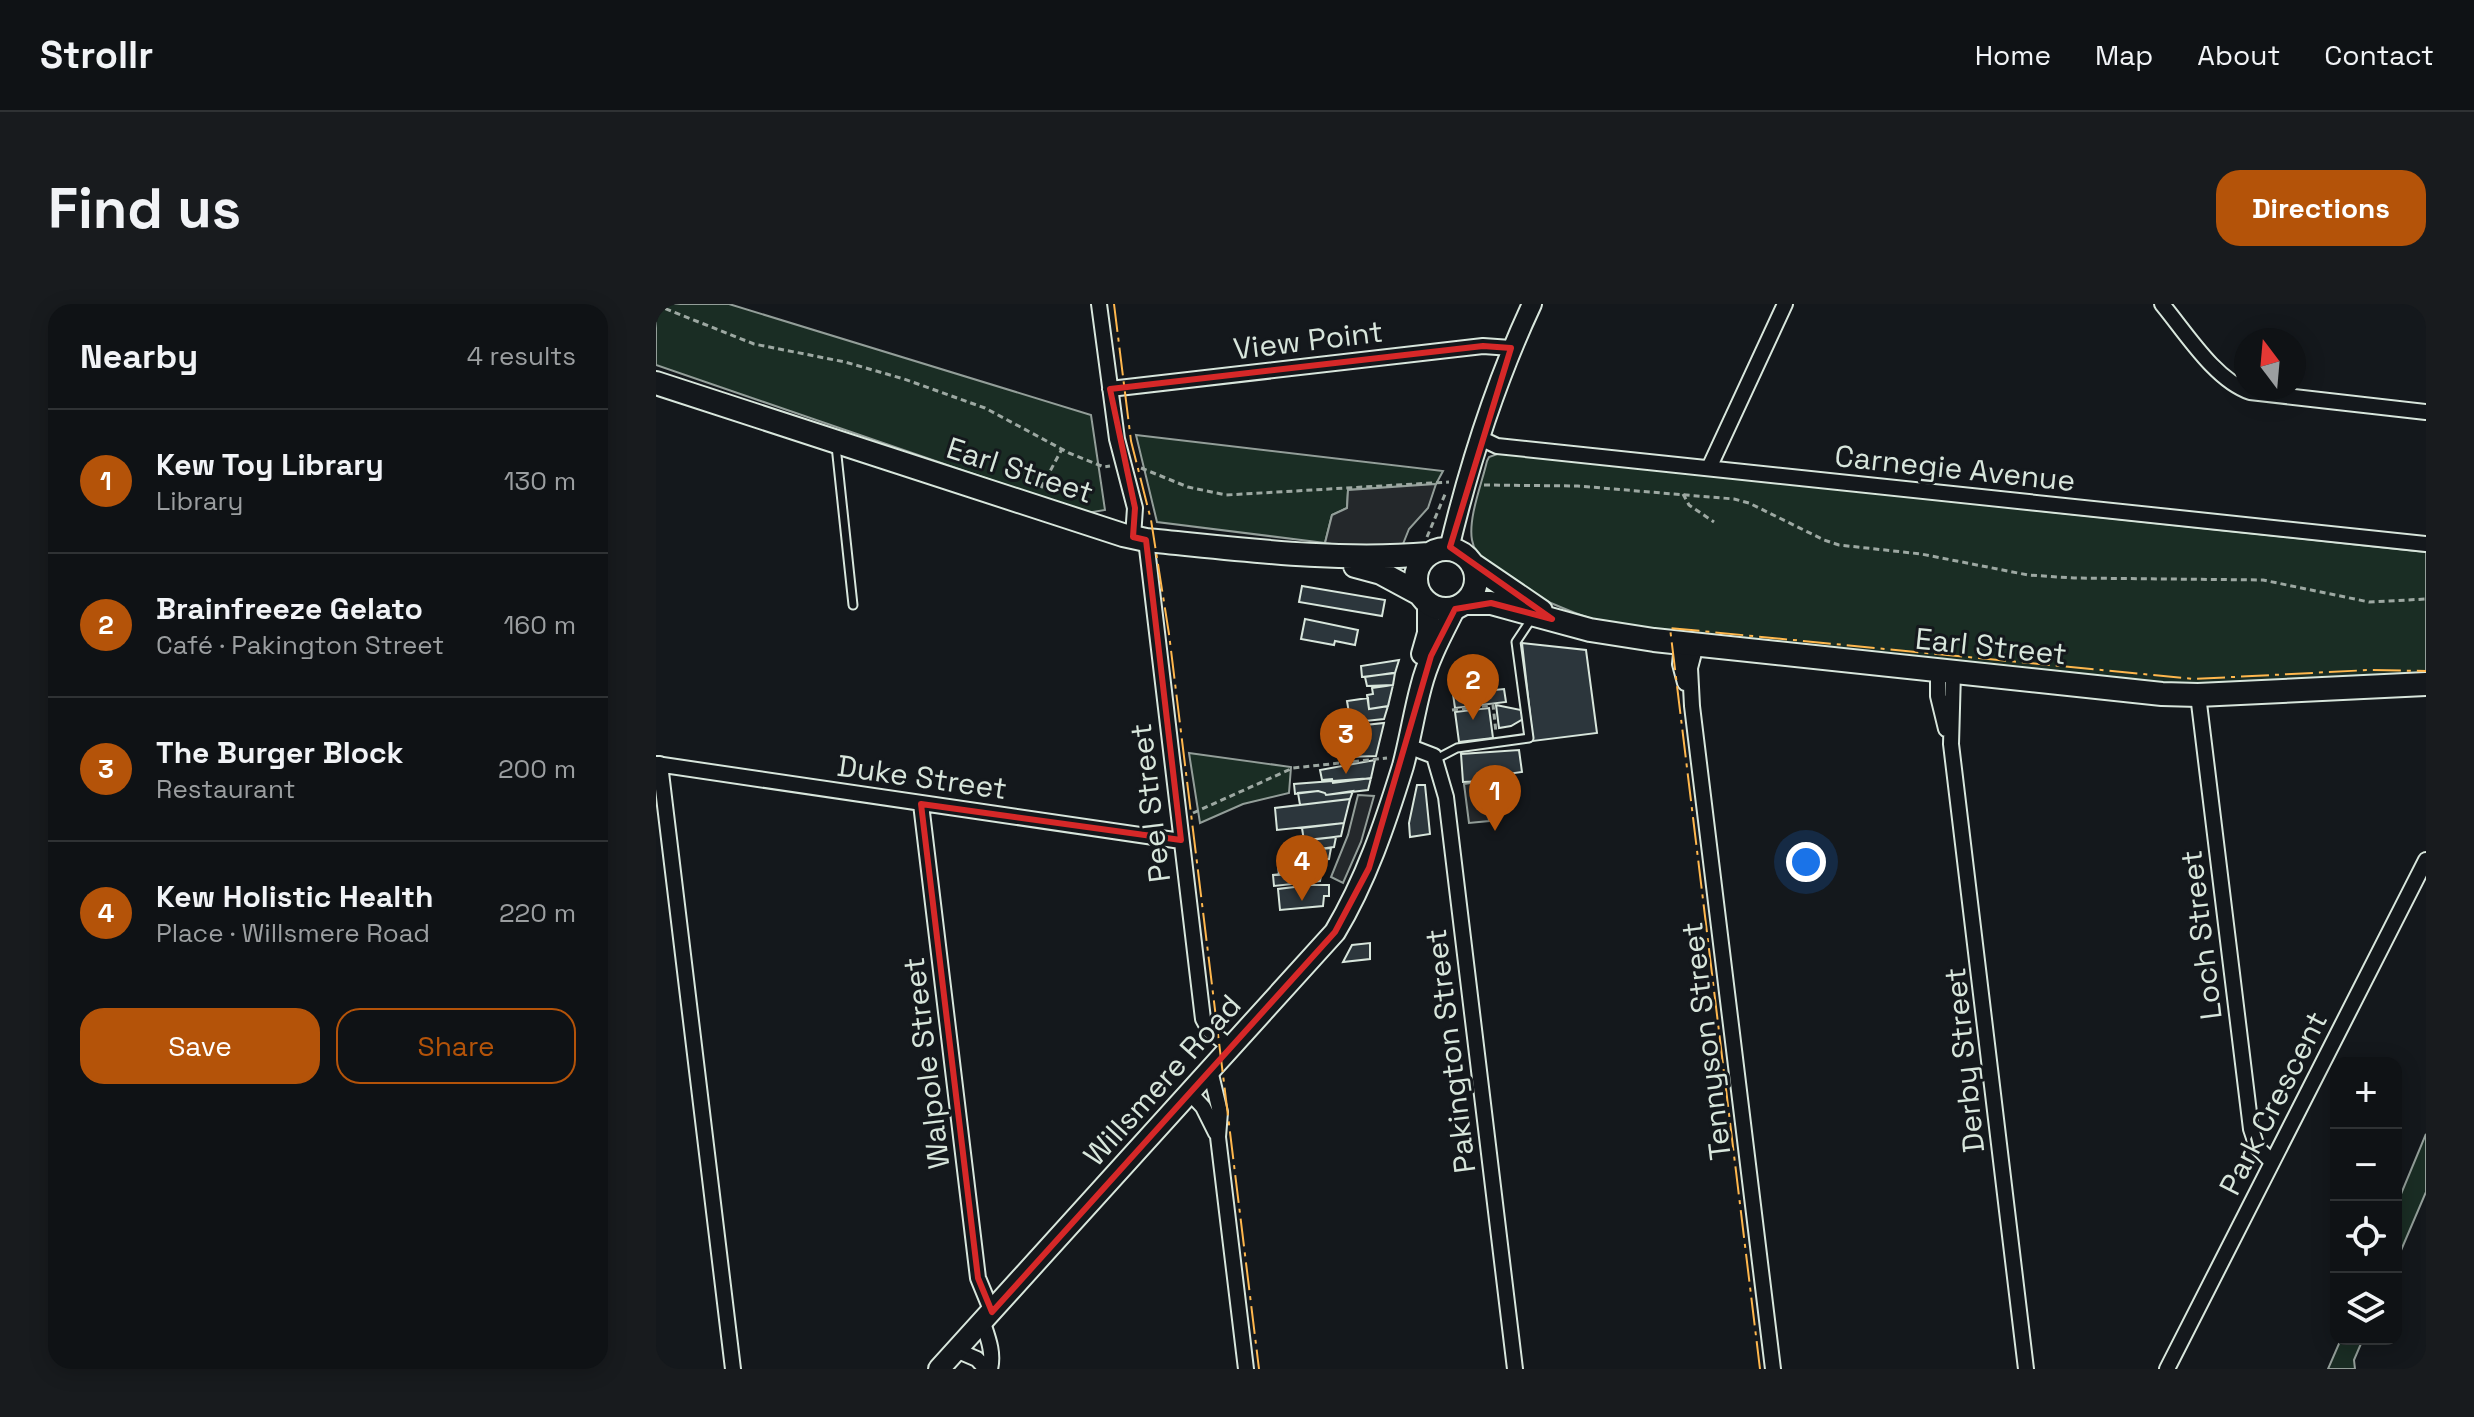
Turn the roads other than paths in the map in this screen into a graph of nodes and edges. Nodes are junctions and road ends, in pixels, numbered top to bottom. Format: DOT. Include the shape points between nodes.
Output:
graph roads {
  1 [pos="1099,304"];
  2 [pos="1532,304"];
  3 [pos="1785,304"];
  4 [pos="2162,304"];
  5 [pos="1511,348"];
  6 [pos="656,376"];
  7 [pos="656,383"];
  8 [pos="1110,389"];
  9 [pos="707,398"];
  10 [pos="2426,412"];
  11 [pos="1480,438"];
  12 [pos="835,440"];
  13 [pos="1709,468"];
  14 [pos="1140,539"];
  15 [pos="2426,544"];
  16 [pos="1439,552"];
  17 [pos="1324,557"];
  18 [pos="1472,564"];
  19 [pos="1424,598"];
  20 [pos="853,605"];
  21 [pos="1461,606"];
  22 [pos="1541,615"];
  23 [pos="1689,644"];
  24 [pos="1946,671"];
  25 [pos="2426,684"];
  26 [pos="2198,695"];
  27 [pos="1401,752"];
  28 [pos="1436,759"];
  29 [pos="658,764"];
  30 [pos="921,804"];
  31 [pos="1181,841"];
  32 [pos="2426,860"];
  33 [pos="1231,1048"];
  34 [pos="1210,1070"];
  35 [pos="1190,1093"];
  36 [pos="1218,1137"];
  37 [pos="2272,1162"];
  38 [pos="987,1317"];
  39 [pos="956,1350"];
  40 [pos="733,1369"];
  41 [pos="939,1369"];
  42 [pos="988,1369"];
  43 [pos="1246,1369"];
  44 [pos="1515,1369"];
  45 [pos="1773,1369"];
  46 [pos="2026,1369"];
  47 [pos="2167,1369"];
  1 -- 8 [label="street, Peel Street"];
  2 -- 5 [label="street"];
  3 -- 13 [label="street"];
  4 -- 10 [label="street" via="2224,378 2241,389"];
  5 -- 8 [label="street, View Point" via="1483,346"];
  5 -- 11 [label="street"];
  6 -- 9 [label="main road, Earl Street"];
  7 -- 9 [label="main road, Earl Street"];
  8 -- 14 [label="street, Peel Street"];
  9 -- 12 [label="main road, Earl Street"];
  11 -- 13 [label="street, Carnegie Avenue" via="1497,446"];
  11 -- 16 [label="street"];
  12 -- 14 [label="main road, Earl Street"];
  12 -- 20 [label="lane"];
  13 -- 15 [label="street, Carnegie Avenue"];
  14 -- 17 [label="main road, Earl Street"];
  14 -- 31 [label="street, Peel Street"];
  16 -- 17 [label="main road, Earl Street"];
  16 -- 18 [label="main road" via="1465,555"];
  16 -- 19 [label="main road" via="1422,562 1417,572"];
  17 -- 19 [label="main road, Earl Street" via="1381,573"];
  18 -- 21 [label="main road" via="1474,583"];
  18 -- 22 [label="main road, Earl Street"];
  19 -- 21 [label="main road" via="1439,608"];
  19 -- 27 [label="main road, Willsmere Road" via="1430,622 1413,677"];
  21 -- 22 [label="main road, Earl Street" via="1491,603"];
  21 -- 27 [label="main road, Willsmere Road" via="1431,656"];
  22 -- 23 [label="main road, Earl Street" via="1590,630"];
  22 -- 28 [label="lane" via="1516,642 1529,738 1457,748"];
  23 -- 24 [label="main road, Earl Street"];
  23 -- 45 [label="street, Tennyson Street" via="1680,664 1692,706"];
  24 -- 26 [label="main road, Earl Street"];
  24 -- 46 [label="street, Derby Street" via="1938,696 1951,744"];
  25 -- 26 [label="main road, Earl Street"];
  26 -- 37 [label="street, Loch Street" via="2251,1129 2257,1147"];
  27 -- 28 [label="street"];
  27 -- 33 [label="main road, Willsmere Road" via="1357,894 1335,932"];
  28 -- 44 [label="street, Pakington Street" via="1446,797"];
  29 -- 30 [label="street, Duke Street"];
  29 -- 40 [label="street"];
  30 -- 31 [label="street, Duke Street"];
  30 -- 38 [label="street, Walpole Street"];
  31 -- 33 [label="street, Peel Street" via="1203,1019"];
  32 -- 37 [label="street, Park Crescent"];
  33 -- 34 [label="main road, Willsmere Road"];
  34 -- 35 [label="main road, Willsmere Road"];
  34 -- 36 [label="street" via="1220,1112"];
  35 -- 36 [label="street"];
  35 -- 38 [label="main road, Willsmere Road"];
  36 -- 43 [label="street"];
  37 -- 47 [label="street, Park Crescent"];
  38 -- 39 [label="main road, Willsmere Road"];
  38 -- 42 [label="street, Walpole Street" via="993,1359"];
  39 -- 41 [label="main road, Willsmere Road"];
  39 -- 42 [label="street, Walpole Street"];
}
